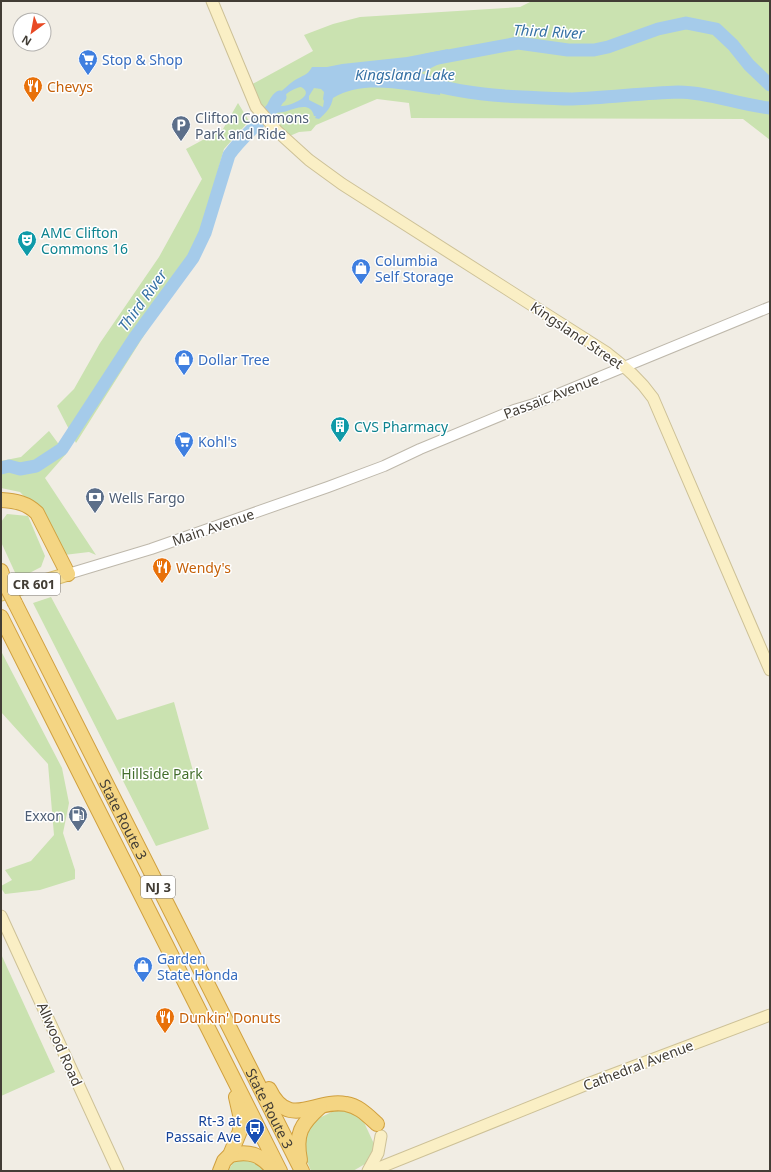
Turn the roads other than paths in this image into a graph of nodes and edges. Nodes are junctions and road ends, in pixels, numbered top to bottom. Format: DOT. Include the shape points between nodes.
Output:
graph roads {
  1 [pos="212,1"];
  2 [pos="770,307"];
  3 [pos="625,367"];
  4 [pos="420,449"];
  5 [pos="1,500"];
  6 [pos="31,507"];
  7 [pos="1,511"];
  8 [pos="68,574"];
  9 [pos="2,581"];
  10 [pos="1,617"];
  11 [pos="767,655"];
  12 [pos="770,670"];
  13 [pos="1,916"];
  14 [pos="217,1003"];
  15 [pos="770,1015"];
  16 [pos="229,1070"];
  17 [pos="320,1106"];
  18 [pos="379,1130"];
  19 [pos="230,1155"];
  20 [pos="118,1171"];
  21 [pos="220,1171"];
  22 [pos="274,1171"];
  23 [pos="280,1171"];
  24 [pos="303,1171"];
  25 [pos="370,1171"];
  1 -- 3 [label="main road, Kingsland Street" via="254,102 263,116 309,160 608,353"];
  2 -- 3 [label="street, Passaic Avenue"];
  3 -- 4 [label="street, Passaic Avenue"];
  3 -- 11 [label="main road, Kingsland Street" via="635,375 653,398"];
  4 -- 8 [label="street, Main Avenue / CR 601" via="328,487 151,549"];
  5 -- 6 [label="highway" via="21,502"];
  6 -- 7 [label="highway" via="14,505"];
  6 -- 8 [label="highway"];
  8 -- 9 [label="main road, Main Avenue / CR 601"];
  9 -- 14 [label="highway, State Route 3 / NJ 3, bridge"];
  10 -- 16 [label="highway, State Route 3 / NJ 3"];
  11 -- 12 [label="main road, Kingsland Street"];
  13 -- 20 [label="main road, Allwood Road"];
  14 -- 17 [label="highway" via="248,1050 279,1105 296,1111"];
  14 -- 24 [label="highway, State Route 3 / NJ 3"];
  15 -- 25 [label="main road, Cathedral Avenue" via="590,1083"];
  16 -- 19 [label="highway" via="241,1119 238,1136"];
  16 -- 23 [label="highway, State Route 3 / NJ 3"];
  17 -- 18 [label="highway" via="337,1103 352,1105 362,1111"];
  17 -- 24 [label="highway" via="308,1118 299,1134"];
  18 -- 25 [label="main road" via="378,1153"];
  19 -- 21 [label="highway"];
  19 -- 22 [label="highway" via="243,1152 253,1154 263,1159"];
}
